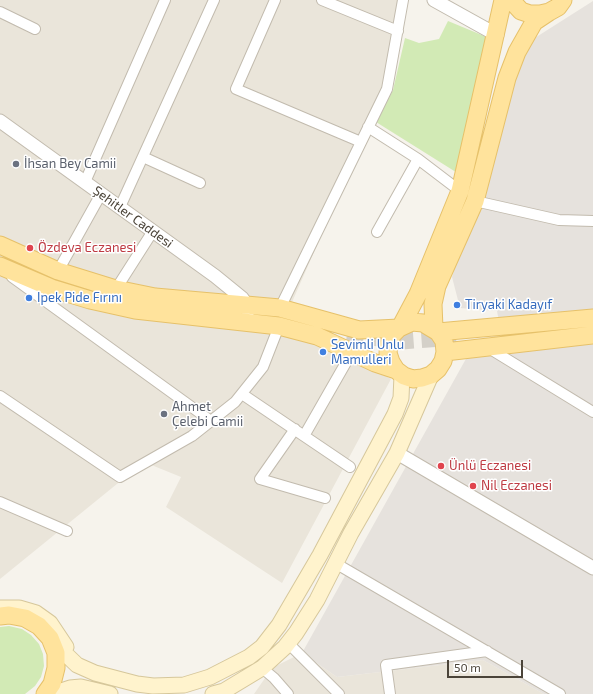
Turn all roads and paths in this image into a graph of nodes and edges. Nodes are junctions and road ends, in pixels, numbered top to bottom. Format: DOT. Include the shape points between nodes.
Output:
graph roads {
  1 [pos="165,0"];
  2 [pos="214,0"];
  3 [pos="275,0"];
  4 [pos="322,0"];
  5 [pos="403,0"];
  6 [pos="434,0"];
  7 [pos="503,0"];
  8 [pos="511,0"];
  9 [pos="563,0"];
  10 [pos="0,12"];
  11 [pos="550,12"];
  12 [pos="35,29"];
  13 [pos="398,31"];
  14 [pos="497,35"];
  15 [pos="0,121"];
  16 [pos="368,126"];
  17 [pos="361,142"];
  18 [pos="143,157"];
  19 [pos="418,159"];
  20 [pos="85,182"];
  21 [pos="200,184"];
  22 [pos="460,191"];
  23 [pos="101,194"];
  24 [pos="475,201"];
  25 [pos="120,207"];
  26 [pos="593,221"];
  27 [pos="153,231"];
  28 [pos="377,232"];
  29 [pos="0,245"];
  30 [pos="0,253"];
  31 [pos="0,267"];
  32 [pos="58,271"];
  33 [pos="95,289"];
  34 [pos="116,289"];
  35 [pos="247,305"];
  36 [pos="280,308"];
  37 [pos="593,318"];
  38 [pos="249,323"];
  39 [pos="279,326"];
  40 [pos="593,326"];
  41 [pos="400,327"];
  42 [pos="436,330"];
  43 [pos="593,335"];
  44 [pos="464,337"];
  45 [pos="487,347"];
  46 [pos="352,352"];
  47 [pos="445,352"];
  48 [pos="399,372"];
  49 [pos="431,375"];
  50 [pos="242,394"];
  51 [pos="0,396"];
  52 [pos="593,412"];
  53 [pos="211,421"];
  54 [pos="295,429"];
  55 [pos="304,436"];
  56 [pos="397,453"];
  57 [pos="350,467"];
  58 [pos="325,498"];
  59 [pos="0,502"];
  60 [pos="67,531"];
  61 [pos="335,563"];
  62 [pos="593,568"];
  63 [pos="0,608"];
  64 [pos="0,616"];
  65 [pos="50,638"];
  66 [pos="288,642"];
  67 [pos="487,651"];
  68 [pos="77,665"];
  69 [pos="262,668"];
  70 [pos="548,691"];
  71 [pos="45,694"];
  72 [pos="52,694"];
  73 [pos="110,694"];
  74 [pos="213,694"];
  75 [pos="288,694"];
  76 [pos="339,694"];
  77 [pos="390,694"];
  78 [pos="560,694"];
  1 -- 20 [label="street"];
  2 -- 18 [label="street"];
  3 -- 17 [label="street" via="236,88"];
  4 -- 13 [label="street"];
  5 -- 13 [label="street"];
  6 -- 14 [label="street"];
  7 -- 14 [label="main road"];
  8 -- 11 [label="main road" via="521,11 530,14"];
  9 -- 11 [label="main road"];
  10 -- 12 [label="street"];
  11 -- 24 [label="main road" via="534,22 517,52 507,78"];
  13 -- 16 [label="street" via="387,89"];
  14 -- 22 [label="main road"];
  15 -- 20 [label="street, Şehitler Caddesi"];
  16 -- 17 [label="street"];
  16 -- 19 [label="street"];
  17 -- 36 [label="street"];
  18 -- 21 [label="street"];
  18 -- 25 [label="street"];
  19 -- 22 [label="street"];
  19 -- 28 [label="street"];
  20 -- 23 [label="street, Şehitler Caddesi"];
  22 -- 41 [label="main road" via="418,294"];
  23 -- 25 [label="street, Şehitler Caddesi"];
  23 -- 32 [label="street"];
  24 -- 26 [label="street" via="559,220"];
  24 -- 42 [label="main road" via="437,286 433,304"];
  25 -- 27 [label="street, Şehitler Caddesi"];
  27 -- 34 [label="street"];
  27 -- 35 [label="street, Şehitler Caddesi" via="242,298"];
  29 -- 32 [label="main road"];
  30 -- 33 [label="main road"];
  31 -- 38 [label="main road" via="54,289 120,307"];
  31 -- 53 [label="street"];
  32 -- 34 [label="main road"];
  34 -- 35 [label="main road" via="155,297"];
  35 -- 36 [label="main road"];
  35 -- 38 [label="street"];
  36 -- 41 [label="main road" via="359,330"];
  37 -- 42 [label="main road"];
  38 -- 39 [label="main road"];
  39 -- 46 [label="main road" via="317,336"];
  39 -- 50 [label="street" via="263,367"];
  40 -- 44 [label="main road"];
  41 -- 42 [label="main road" via="412,322 423,323"];
  41 -- 48 [label="main road" via="392,335 389,344 389,358"];
  42 -- 47 [label="main road" via="444,341"];
  43 -- 45 [label="main road"];
  45 -- 47 [label="main road"];
  45 -- 52 [label="street"];
  46 -- 48 [label="main road"];
  46 -- 55 [label="street"];
  47 -- 49 [label="main road" via="441,365"];
  48 -- 49 [label="main road" via="413,379"];
  48 -- 68 [label="main road" via="401,398 376,451 299,595 262,647 210,678 184,685 137,684 95,673"];
  49 -- 56 [label="main road"];
  50 -- 53 [label="street"];
  50 -- 54 [label="street"];
  51 -- 53 [label="street" via="120,477 192,436"];
  54 -- 55 [label="street"];
  54 -- 58 [label="street" via="260,479"];
  55 -- 57 [label="street"];
  56 -- 61 [label="main road"];
  56 -- 62 [label="street"];
  59 -- 60 [label="street"];
  61 -- 66 [label="main road" via="317,600"];
  61 -- 67 [label="street"];
  63 -- 68 [label="main road" via="19,608 43,618 55,629"];
  64 -- 65 [label="main road" via="25,618 39,626"];
  65 -- 68 [label="main road"];
  65 -- 71 [label="main road" via="56,653 56,668 52,684"];
  66 -- 69 [label="main road"];
  66 -- 76 [label="street"];
  67 -- 70 [label="street"];
  67 -- 77 [label="street" via="386,665"];
  69 -- 74 [label="main road" via="224,691"];
  69 -- 75 [label="street"];
  70 -- 78 [label="street"];
  72 -- 73 [label="main road" via="81,687"];
}
